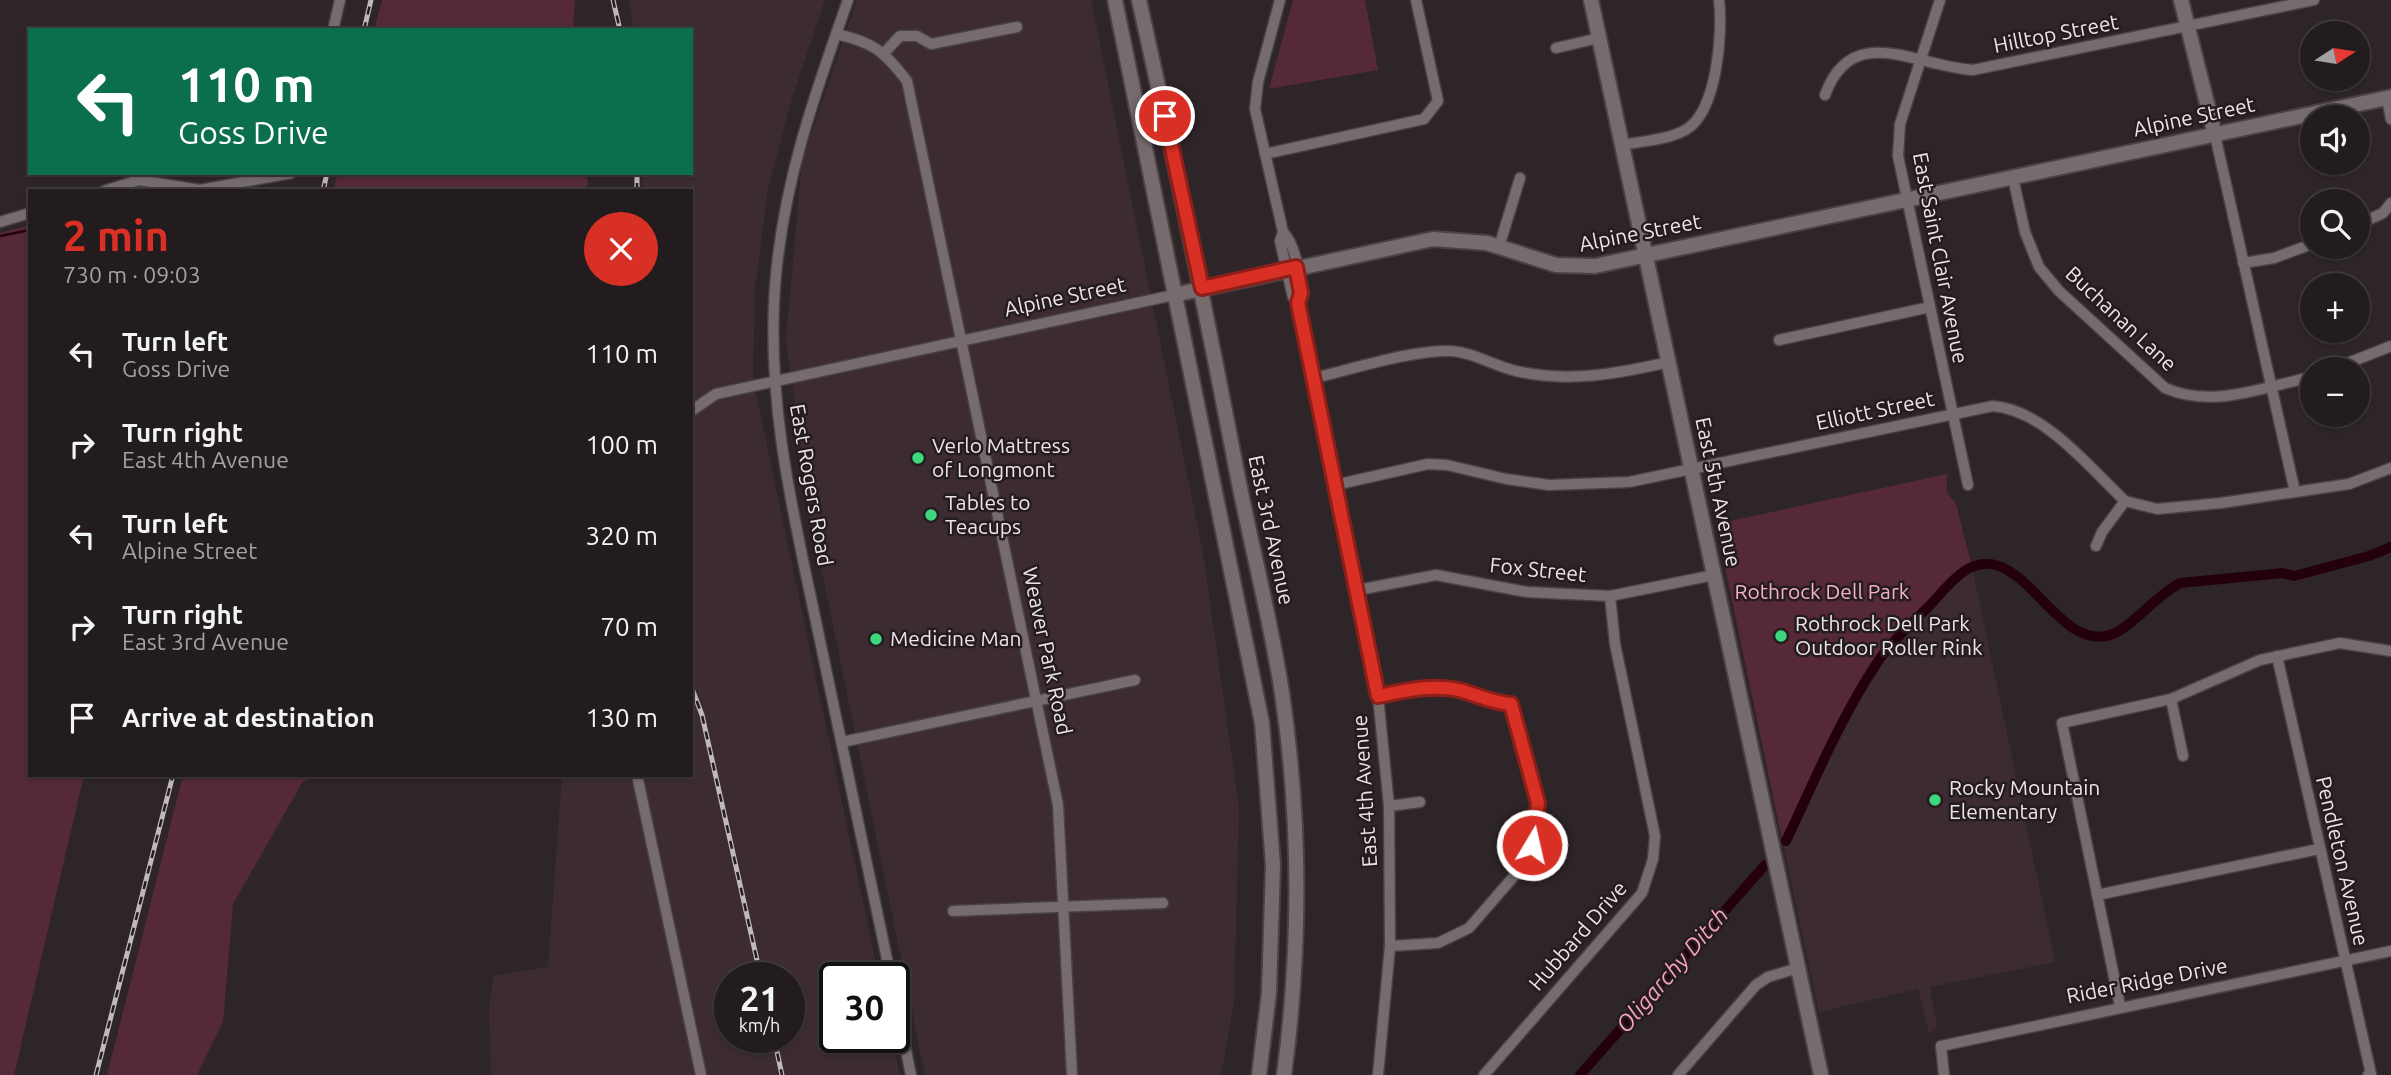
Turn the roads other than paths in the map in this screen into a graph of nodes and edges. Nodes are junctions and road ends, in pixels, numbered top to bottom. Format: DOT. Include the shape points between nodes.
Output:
graph roads {
  1 [pos="340,0"];
  2 [pos="848,0"];
  3 [pos="1115,0"];
  4 [pos="1139,0"];
  5 [pos="1280,0"];
  6 [pos="1416,0"];
  7 [pos="1591,0"];
  8 [pos="1719,0"];
  9 [pos="1940,0"];
  10 [pos="2181,0"];
  11 [pos="2314,0"];
  12 [pos="2189,26"];
  13 [pos="1017,27"];
  14 [pos="333,28"];
  15 [pos="836,34"];
  16 [pos="1600,38"];
  17 [pos="1556,48"];
  18 [pos="885,52"];
  19 [pos="1920,61"];
  20 [pos="1825,95"];
  21 [pos="2389,97"];
  22 [pos="2391,119"];
  23 [pos="2215,135"];
  24 [pos="1623,145"];
  25 [pos="1265,154"];
  26 [pos="280,175"];
  27 [pos="1520,178"];
  28 [pos="2013,178"];
  29 [pos="110,189"];
  30 [pos="194,189"];
  31 [pos="205,189"];
  32 [pos="1906,200"];
  33 [pos="2391,203"];
  34 [pos="28,214"];
  35 [pos="2370,219"];
  36 [pos="0,222"];
  37 [pos="1499,247"];
  38 [pos="2300,248"];
  39 [pos="1646,255"];
  40 [pos="2243,263"];
  41 [pos="1291,268"];
  42 [pos="1202,288"];
  43 [pos="1174,295"];
  44 [pos="1930,307"];
  45 [pos="1779,340"];
  46 [pos="961,341"];
  47 [pos="2391,345"];
  48 [pos="2362,357"];
  49 [pos="1669,362"];
  50 [pos="1314,378"];
  51 [pos="2300,380"];
  52 [pos="775,382"];
  53 [pos="2271,386"];
  54 [pos="693,410"];
  55 [pos="1952,414"];
  56 [pos="2391,468"];
  57 [pos="1691,469"];
  58 [pos="1335,485"];
  59 [pos="1968,485"];
  60 [pos="2295,492"];
  61 [pos="2125,500"];
  62 [pos="2096,546"];
  63 [pos="1714,575"];
  64 [pos="1358,590"];
  65 [pos="1610,596"];
  66 [pos="2391,651"];
  67 [pos="2277,656"];
  68 [pos="1135,680"];
  69 [pos="1378,696"];
  70 [pos="2171,699"];
  71 [pos="1039,702"];
  72 [pos="842,742"];
  73 [pos="2183,756"];
  74 [pos="637,777"];
  75 [pos="1420,802"];
  76 [pos="1389,806"];
  77 [pos="2319,849"];
  78 [pos="2097,895"];
  79 [pos="1163,903"];
  80 [pos="1065,908"];
  81 [pos="953,911"];
  82 [pos="1390,946"];
  83 [pos="2391,951"];
  84 [pos="2345,961"];
  85 [pos="888,962"];
  86 [pos="1798,968"];
  87 [pos="2120,1006"];
  88 [pos="906,1053"];
  89 [pos="701,1075"];
  90 [pos="911,1075"];
  91 [pos="1072,1075"];
  92 [pos="1259,1075"];
  93 [pos="1284,1075"];
  94 [pos="1378,1075"];
  95 [pos="1484,1075"];
  96 [pos="1678,1075"];
  97 [pos="1821,1075"];
  98 [pos="1944,1075"];
  99 [pos="2370,1075"];
  1 -- 14 [label="street"];
  2 -- 15 [label="street, East Rogers Road"];
  3 -- 43 [label="street"];
  4 -- 42 [label="street, East 3rd Avenue"];
  5 -- 25 [label="street, East 4th Avenue" via="1255,103"];
  6 -- 25 [label="street" via="1438,101 1424,119"];
  7 -- 16 [label="street, East 5th Avenue"];
  8 -- 24 [label="street" via="1713,87 1699,118 1677,134"];
  9 -- 19 [label="street, East Saint Clair Avenue"];
  10 -- 12 [label="street"];
  11 -- 12 [label="street, Hilltop Street"];
  12 -- 19 [label="street, Hilltop Street" via="1973,70"];
  12 -- 23 [label="street"];
  13 -- 18 [label="street" via="931,44 917,36 900,36"];
  15 -- 18 [label="street, Weaver Park Road" via="862,39"];
  15 -- 52 [label="street, East Rogers Road" via="812,96 788,189 775,288"];
  16 -- 17 [label="street"];
  16 -- 24 [label="street, East 5th Avenue"];
  18 -- 46 [label="street, Weaver Park Road" via="907,81"];
  19 -- 20 [label="street, Hilltop Street" via="1888,52 1859,53 1832,78"];
  19 -- 32 [label="street, East Saint Clair Avenue" via="1898,140"];
  21 -- 22 [label="street"];
  21 -- 23 [label="street, Alpine Street"];
  23 -- 28 [label="street, Alpine Street"];
  23 -- 40 [label="street"];
  24 -- 39 [label="street, East 5th Avenue"];
  25 -- 41 [label="street, East 4th Avenue" via="1283,232 1280,241"];
  26 -- 31 [label="street"];
  27 -- 37 [label="street"];
  28 -- 32 [label="street, Alpine Street"];
  28 -- 53 [label="street, Buchanan Lane" via="2025,232 2039,267 2158,383 2202,399"];
  29 -- 30 [label="street" via="139,180"];
  32 -- 39 [label="street, Alpine Street"];
  32 -- 44 [label="street, East Saint Clair Avenue"];
  33 -- 35 [label="street"];
  34 -- 36 [label="street"];
  37 -- 39 [label="street, Alpine Street" via="1569,267"];
  37 -- 41 [label="street, Alpine Street" via="1433,239"];
  38 -- 40 [label="street"];
  39 -- 49 [label="street, East 5th Avenue"];
  40 -- 53 [label="street"];
  41 -- 42 [label="street, Alpine Street"];
  41 -- 50 [label="street, East 4th Avenue" via="1293,297"];
  42 -- 43 [label="street, Alpine Street"];
  42 -- 93 [label="street, East 3rd Avenue" via="1278,667 1293,779 1297,933"];
  43 -- 46 [label="street, Alpine Street"];
  43 -- 92 [label="street" via="1245,629 1266,758 1272,938"];
  44 -- 45 [label="street"];
  44 -- 55 [label="street, East Saint Clair Avenue"];
  46 -- 52 [label="street, Alpine Street"];
  46 -- 71 [label="street, Weaver Park Road"];
  47 -- 48 [label="street"];
  49 -- 50 [label="street" via="1605,377 1571,378 1513,370 1465,353 1434,352"];
  49 -- 57 [label="street, East 5th Avenue"];
  50 -- 58 [label="street, East 4th Avenue"];
  51 -- 53 [label="street, Buchanan Lane"];
  52 -- 54 [label="street, Alpine Street" via="716,394"];
  52 -- 72 [label="street, East Rogers Road" via="786,479"];
  53 -- 60 [label="street"];
  55 -- 57 [label="street, Elliott Street"];
  55 -- 59 [label="street, East Saint Clair Avenue"];
  55 -- 61 [label="street, Elliott Street" via="1993,405 2028,414"];
  56 -- 60 [label="street, Elliott Street" via="2349,484"];
  57 -- 58 [label="street, Elliott Street" via="1629,482 1549,485 1428,464"];
  57 -- 63 [label="street, East 5th Avenue"];
  58 -- 64 [label="street, East 4th Avenue"];
  60 -- 61 [label="street, Elliott Street" via="2157,509"];
  61 -- 62 [label="street"];
  63 -- 65 [label="street, Fox Street"];
  63 -- 86 [label="street, East 5th Avenue"];
  64 -- 65 [label="street, Fox Street" via="1436,575 1527,592"];
  64 -- 69 [label="street, East 4th Avenue"];
  65 -- 95 [label="street, Hubbard Drive" via="1615,644 1655,836 1649,878 1634,902"];
  66 -- 67 [label="street" via="2349,642"];
  67 -- 70 [label="street" via="2238,667"];
  67 -- 77 [label="street, Pendleton Avenue"];
  68 -- 71 [label="street"];
  69 -- 76 [label="street, East 4th Avenue"];
  69 -- 82 [label="street" via="1436,687 1511,704 1538,803 1532,845 1515,875 1469,928 1434,944"];
  70 -- 73 [label="street"];
  70 -- 78 [label="street" via="2062,723"];
  71 -- 72 [label="street"];
  71 -- 80 [label="street, Weaver Park Road" via="1058,805"];
  72 -- 85 [label="street, East Rogers Road"];
  74 -- 89 [label="street"];
  75 -- 76 [label="street"];
  76 -- 82 [label="street, East 4th Avenue"];
  77 -- 78 [label="street"];
  77 -- 84 [label="street, Pendleton Avenue"];
  78 -- 87 [label="street"];
  79 -- 80 [label="street"];
  80 -- 81 [label="street"];
  80 -- 91 [label="street, Weaver Park Road"];
  82 -- 94 [label="street, East 4th Avenue"];
  83 -- 84 [label="street, Rider Ridge Drive"];
  84 -- 87 [label="street, Rider Ridge Drive"];
  84 -- 99 [label="street, Pendleton Avenue"];
  86 -- 96 [label="street" via="1756,985"];
  86 -- 97 [label="street, East 5th Avenue"];
  87 -- 98 [label="street, Rider Ridge Drive" via="1941,1046"];
  88 -- 90 [label="street"];
}
